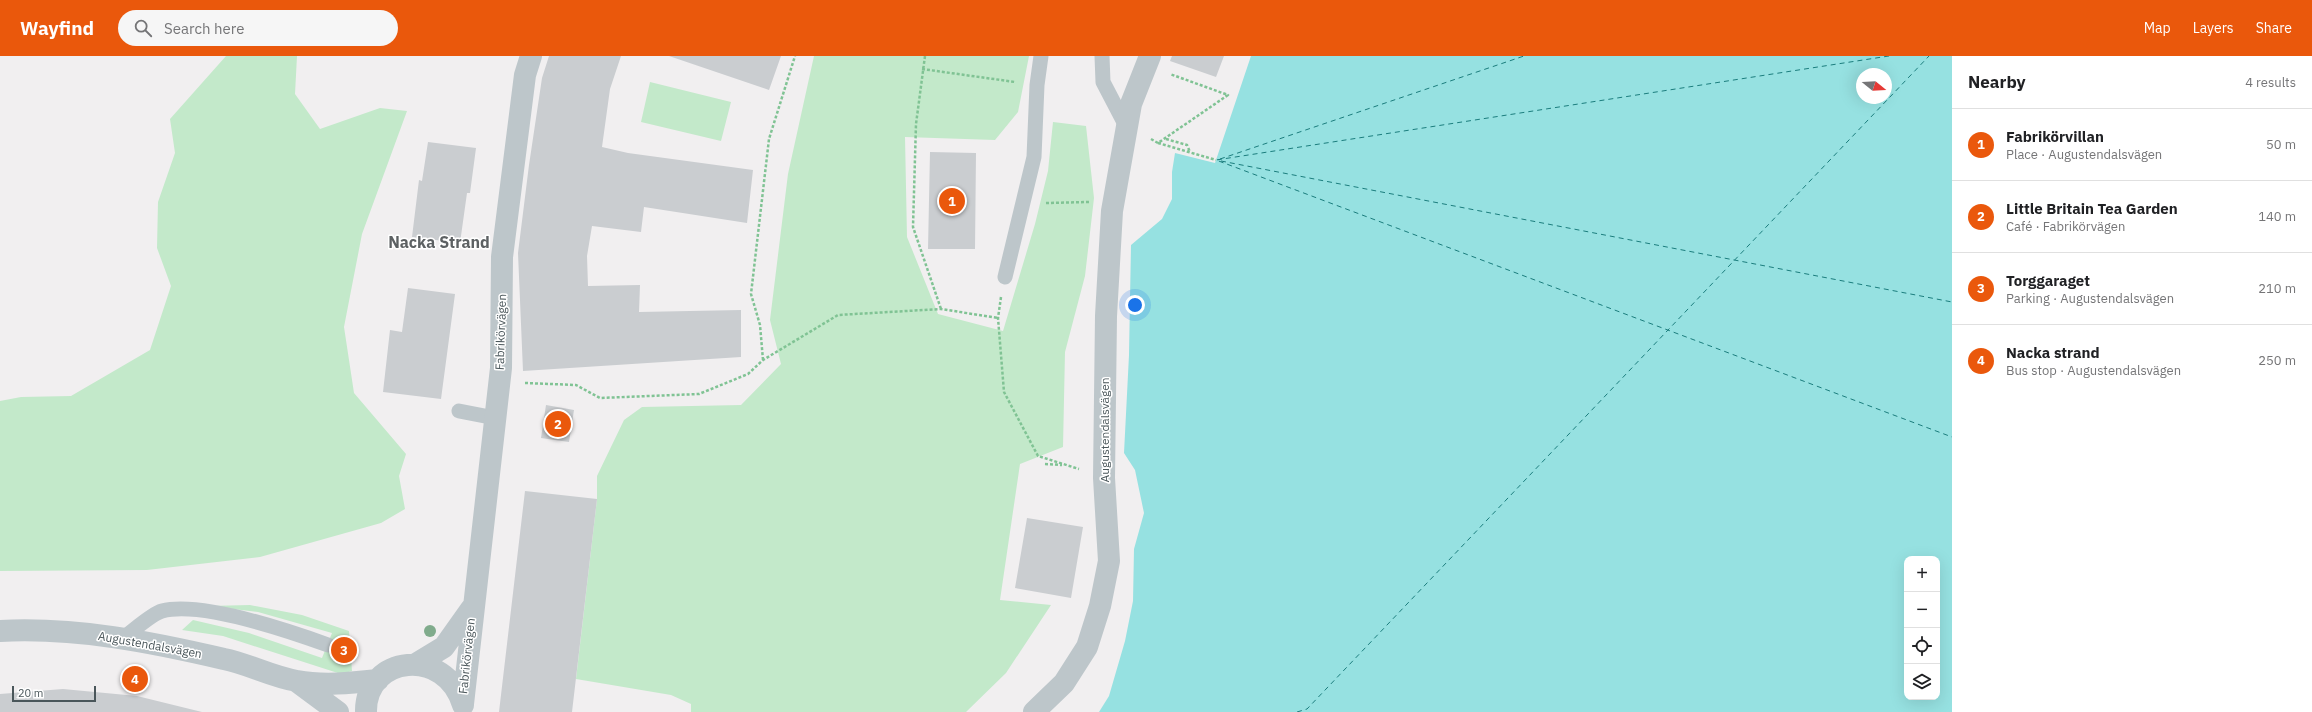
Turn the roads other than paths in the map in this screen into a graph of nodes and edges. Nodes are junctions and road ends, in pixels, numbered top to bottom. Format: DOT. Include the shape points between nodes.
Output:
graph roads {
  1 [pos="531,56"];
  2 [pos="1041,56"];
  3 [pos="1102,56"];
  4 [pos="1148,61"];
  5 [pos="1136,132"];
  6 [pos="1005,277"];
  7 [pos="459,411"];
  8 [pos="495,418"];
  9 [pos="472,608"];
  10 [pos="0,632"];
  11 [pos="122,639"];
  12 [pos="328,645"];
  13 [pos="416,664"];
  14 [pos="378,680"];
  15 [pos="296,681"];
  16 [pos="463,708"];
  17 [pos="338,712"];
  18 [pos="366,712"];
  19 [pos="1034,712"];
  1 -- 8 [label="street, Fabrikörvägen" via="525,75 502,257 501,361"];
  2 -- 6 [label="lane" via="1034,157"];
  3 -- 5 [label="lane" via="1103,82"];
  4 -- 5 [label="street, Augustendalsvägen" via="1131,104"];
  5 -- 19 [label="street, Augustendalsvägen" via="1113,201 1106,316 1104,478 1109,561 1100,606 1087,647 1064,683"];
  7 -- 8 [label="lane"];
  8 -- 9 [label="street, Fabrikörvägen"];
  9 -- 13 [label="street, Fabrikörvägen" via="444,647"];
  9 -- 16 [label="street, Fabrikörvägen"];
  10 -- 11 [label="street, Augustendalsvägen" via="28,630"];
  11 -- 12 [label="lane" via="161,611 197,609 295,633"];
  11 -- 15 [label="street, Augustendalsvägen" via="168,646 239,662"];
  13 -- 14 [label="street" via="389,670"];
  13 -- 16 [label="street" via="429,666 451,681"];
  14 -- 15 [label="street, Augustendalsvägen" via="344,684"];
  14 -- 18 [label="street" via="370,692"];
  15 -- 17 [label="street, Augustendalsvägen"];
}
